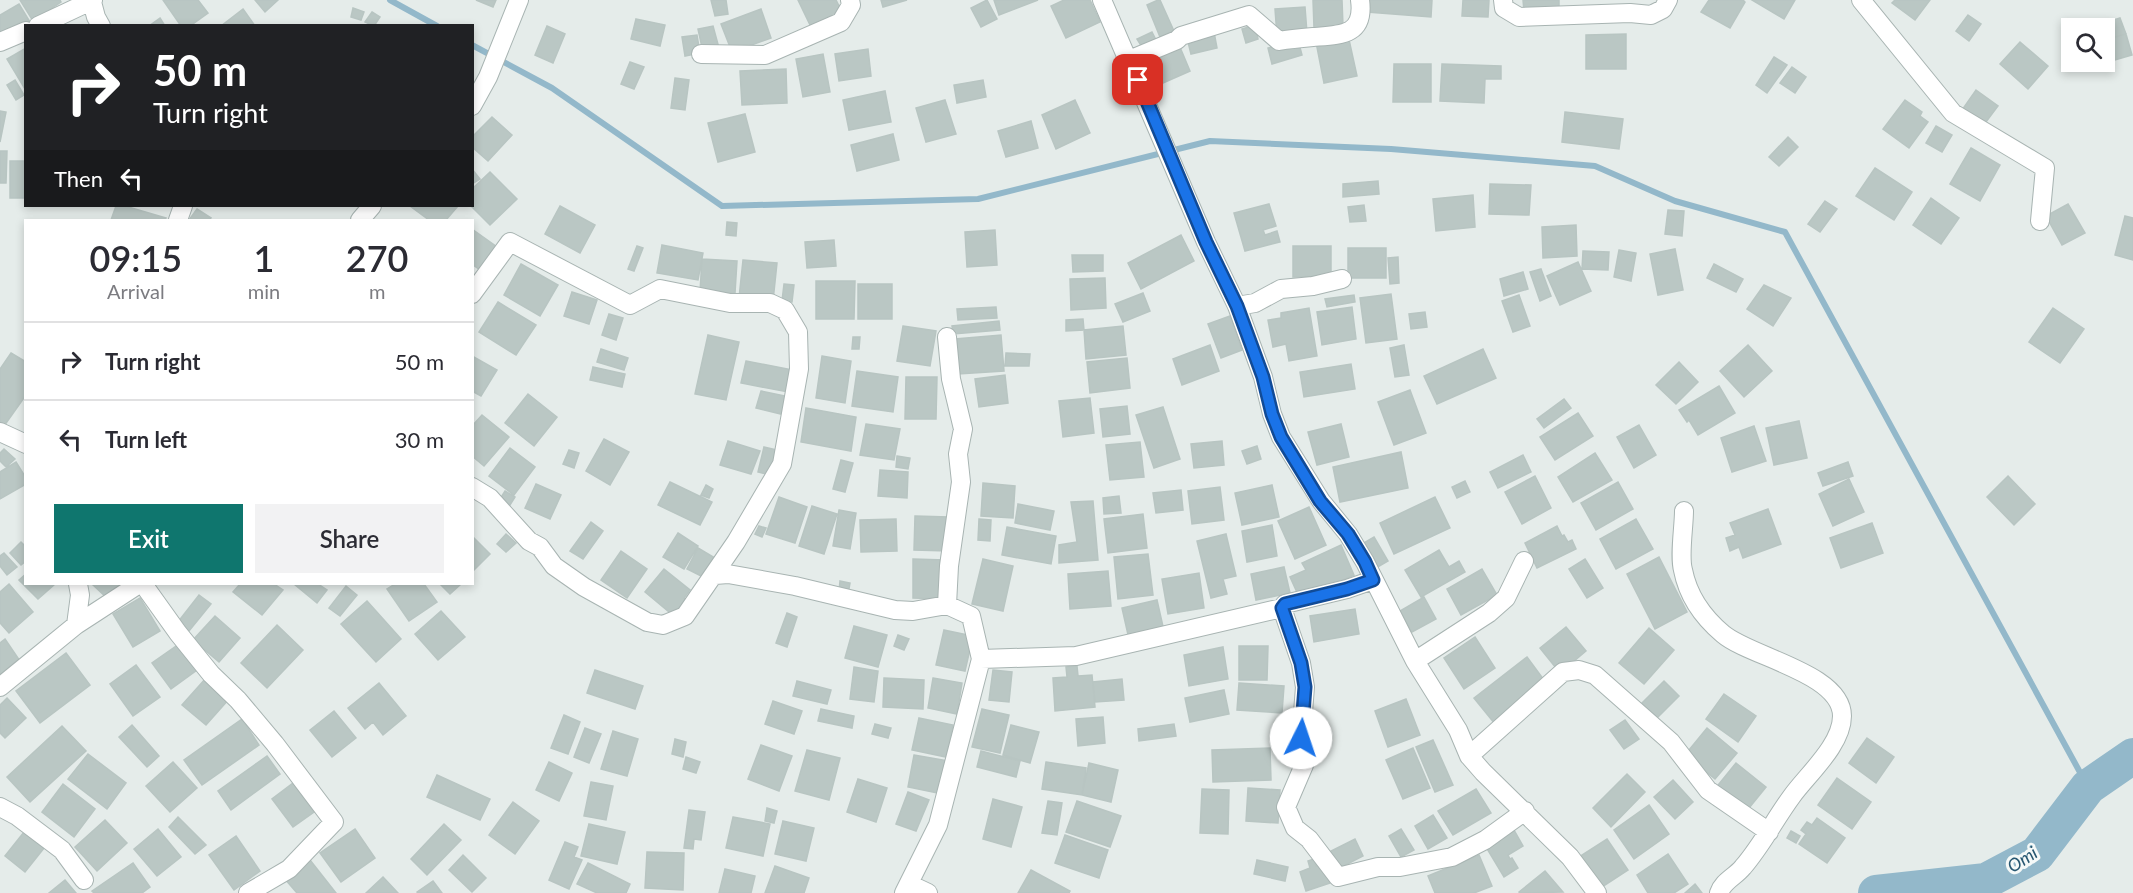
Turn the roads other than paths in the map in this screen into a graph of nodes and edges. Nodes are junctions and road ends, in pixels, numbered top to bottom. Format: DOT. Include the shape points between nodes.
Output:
graph roads {
  1 [pos="519,0"];
  2 [pos="850,0"];
  3 [pos="1102,0"];
  4 [pos="1360,0"];
  5 [pos="1503,0"];
  6 [pos="1668,0"];
  7 [pos="1861,0"];
  8 [pos="93,1"];
  9 [pos="42,24"];
  10 [pos="100,24"];
  11 [pos="24,32"];
  12 [pos="0,42"];
  13 [pos="701,54"];
  14 [pos="1129,60"];
  15 [pos="474,102"];
  16 [pos="371,207"];
  17 [pos="361,219"];
  18 [pos="2040,221"];
  19 [pos="1342,279"];
  20 [pos="474,291"];
  21 [pos="1237,306"];
  22 [pos="947,337"];
  23 [pos="0,432"];
  24 [pos="24,443"];
  25 [pos="474,488"];
  26 [pos="1684,511"];
  27 [pos="1524,561"];
  28 [pos="722,569"];
  29 [pos="1373,580"];
  30 [pos="78,585"];
  31 [pos="139,585"];
  32 [pos="142,585"];
  33 [pos="947,605"];
  34 [pos="1282,608"];
  35 [pos="76,625"];
  36 [pos="981,659"];
  37 [pos="1415,662"];
  38 [pos="0,687"];
  39 [pos="1469,756"];
  40 [pos="0,807"];
  41 [pos="1525,812"];
  42 [pos="1769,832"];
  43 [pos="84,880"];
  44 [pos="906,889"];
  45 [pos="248,893"];
  46 [pos="928,893"];
  47 [pos="1597,893"];
  48 [pos="1719,893"];
  1 -- 15 [label="street"];
  2 -- 13 [label="street" via="841,22 765,55"];
  3 -- 14 [label="street"];
  4 -- 14 [label="street" via="1362,13 1356,26 1343,35 1279,41 1249,15 1181,36"];
  5 -- 6 [label="street" via="1504,8 1519,17 1651,15 1663,9"];
  7 -- 18 [label="street" via="1953,113 2044,168"];
  8 -- 9 [label="street"];
  8 -- 10 [label="street"];
  11 -- 12 [label="street"];
  14 -- 21 [label="street"];
  16 -- 17 [label="street"];
  19 -- 21 [label="street" via="1281,289 1255,303"];
  20 -- 28 [label="street" via="510,242 630,305 660,289 730,303 770,303 785,310 798,332 799,369 782,464"];
  21 -- 29 [label="street" via="1281,437 1320,501 1348,534"];
  22 -- 33 [label="street" via="951,379 963,429"];
  23 -- 24 [label="street"];
  25 -- 28 [label="street" via="490,498 554,566 647,622 663,626 685,616"];
  26 -- 42 [label="street" via="1682,569 1698,609 1725,636 1820,682 1836,699 1842,716 1825,758 1792,795"];
  27 -- 37 [label="street" via="1506,598"];
  28 -- 33 [label="street" via="895,610"];
  29 -- 34 [label="street"];
  29 -- 37 [label="street"];
  30 -- 35 [label="street"];
  31 -- 35 [label="street"];
  32 -- 45 [label="street" via="211,674 275,744 334,822 289,869"];
  33 -- 36 [label="street" via="972,616"];
  34 -- 36 [label="street" via="1076,656"];
  34 -- 41 [label="street" via="1305,687 1301,738 1304,765 1286,807 1295,828 1309,839 1338,877 1452,857"];
  35 -- 38 [label="street"];
  36 -- 44 [label="street" via="938,825"];
  37 -- 39 [label="street" via="1458,730"];
  39 -- 41 [label="street"];
  39 -- 42 [label="street" via="1563,672 1579,670 1595,675 1671,742 1708,790"];
  40 -- 43 [label="street" via="62,850"];
  41 -- 47 [label="street" via="1570,857"];
  42 -- 48 [label="street"];
  44 -- 46 [label="street"];
}
